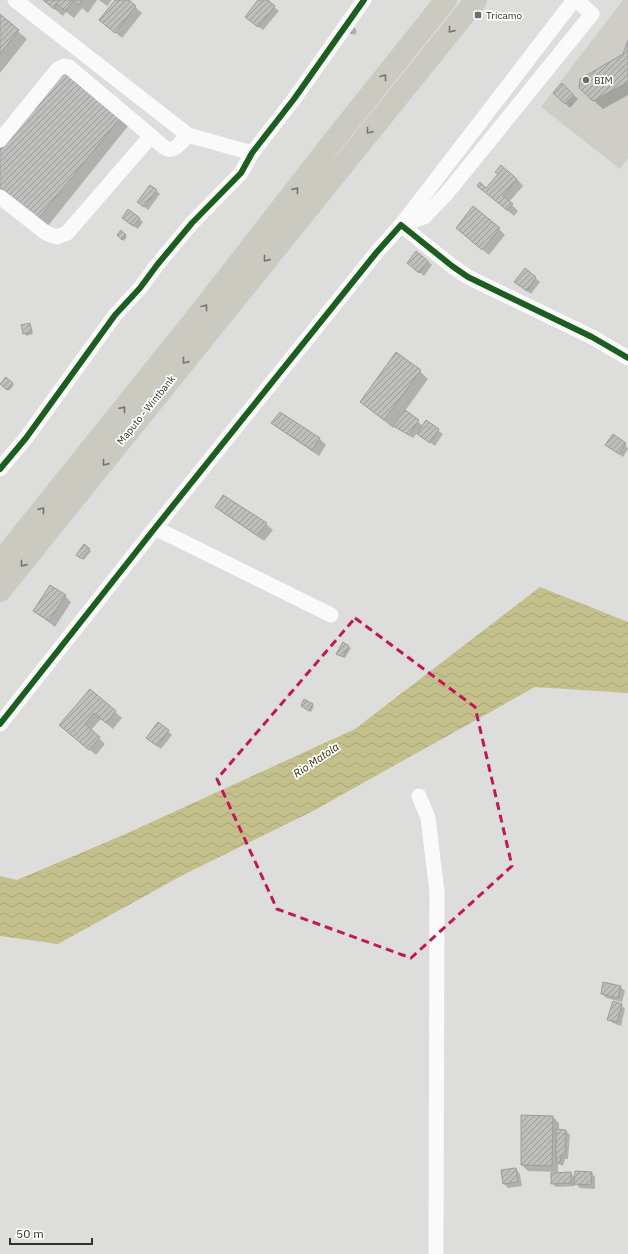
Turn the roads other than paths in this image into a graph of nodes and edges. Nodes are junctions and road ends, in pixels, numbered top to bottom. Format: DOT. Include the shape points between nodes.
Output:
graph roads {
  1 [pos="15,0"];
  2 [pos="364,0"];
  3 [pos="446,0"];
  4 [pos="476,0"];
  5 [pos="575,0"];
  6 [pos="188,135"];
  7 [pos="151,136"];
  8 [pos="0,140"];
  9 [pos="252,153"];
  10 [pos="0,197"];
  11 [pos="281,225"];
  12 [pos="401,225"];
  13 [pos="628,358"];
  14 [pos="2,463"];
  15 [pos="155,528"];
  16 [pos="0,562"];
  17 [pos="0,591"];
  18 [pos="331,615"];
  19 [pos="0,724"];
  20 [pos="419,796"];
  21 [pos="436,1254"];
  1 -- 6 [label="street"];
  2 -- 9 [label="street"];
  11 -- 3 [label="highway, one-way"];
  4 -- 11 [label="highway, one-way"];
  5 -- 12 [label="street"];
  5 -- 12 [label="street" via="592,14 446,193 424,217"];
  6 -- 7 [label="street" via="171,151 167,151"];
  6 -- 9 [label="street"];
  7 -- 8 [label="street" via="69,67 64,66 58,69"];
  7 -- 10 [label="street" via="67,233 57,237 46,233"];
  9 -- 14 [label="street" via="241,173 192,222 140,288 115,315 26,438"];
  16 -- 11 [label="highway, Maputo - Wintbank, one-way" via="203,309"];
  11 -- 17 [label="highway, Maputo - Wintbank, one-way"];
  12 -- 13 [label="street" via="468,277 592,337"];
  12 -- 15 [label="street"];
  15 -- 18 [label="street"];
  15 -- 19 [label="street"];
  20 -- 21 [label="street" via="428,818 437,892"];
}
